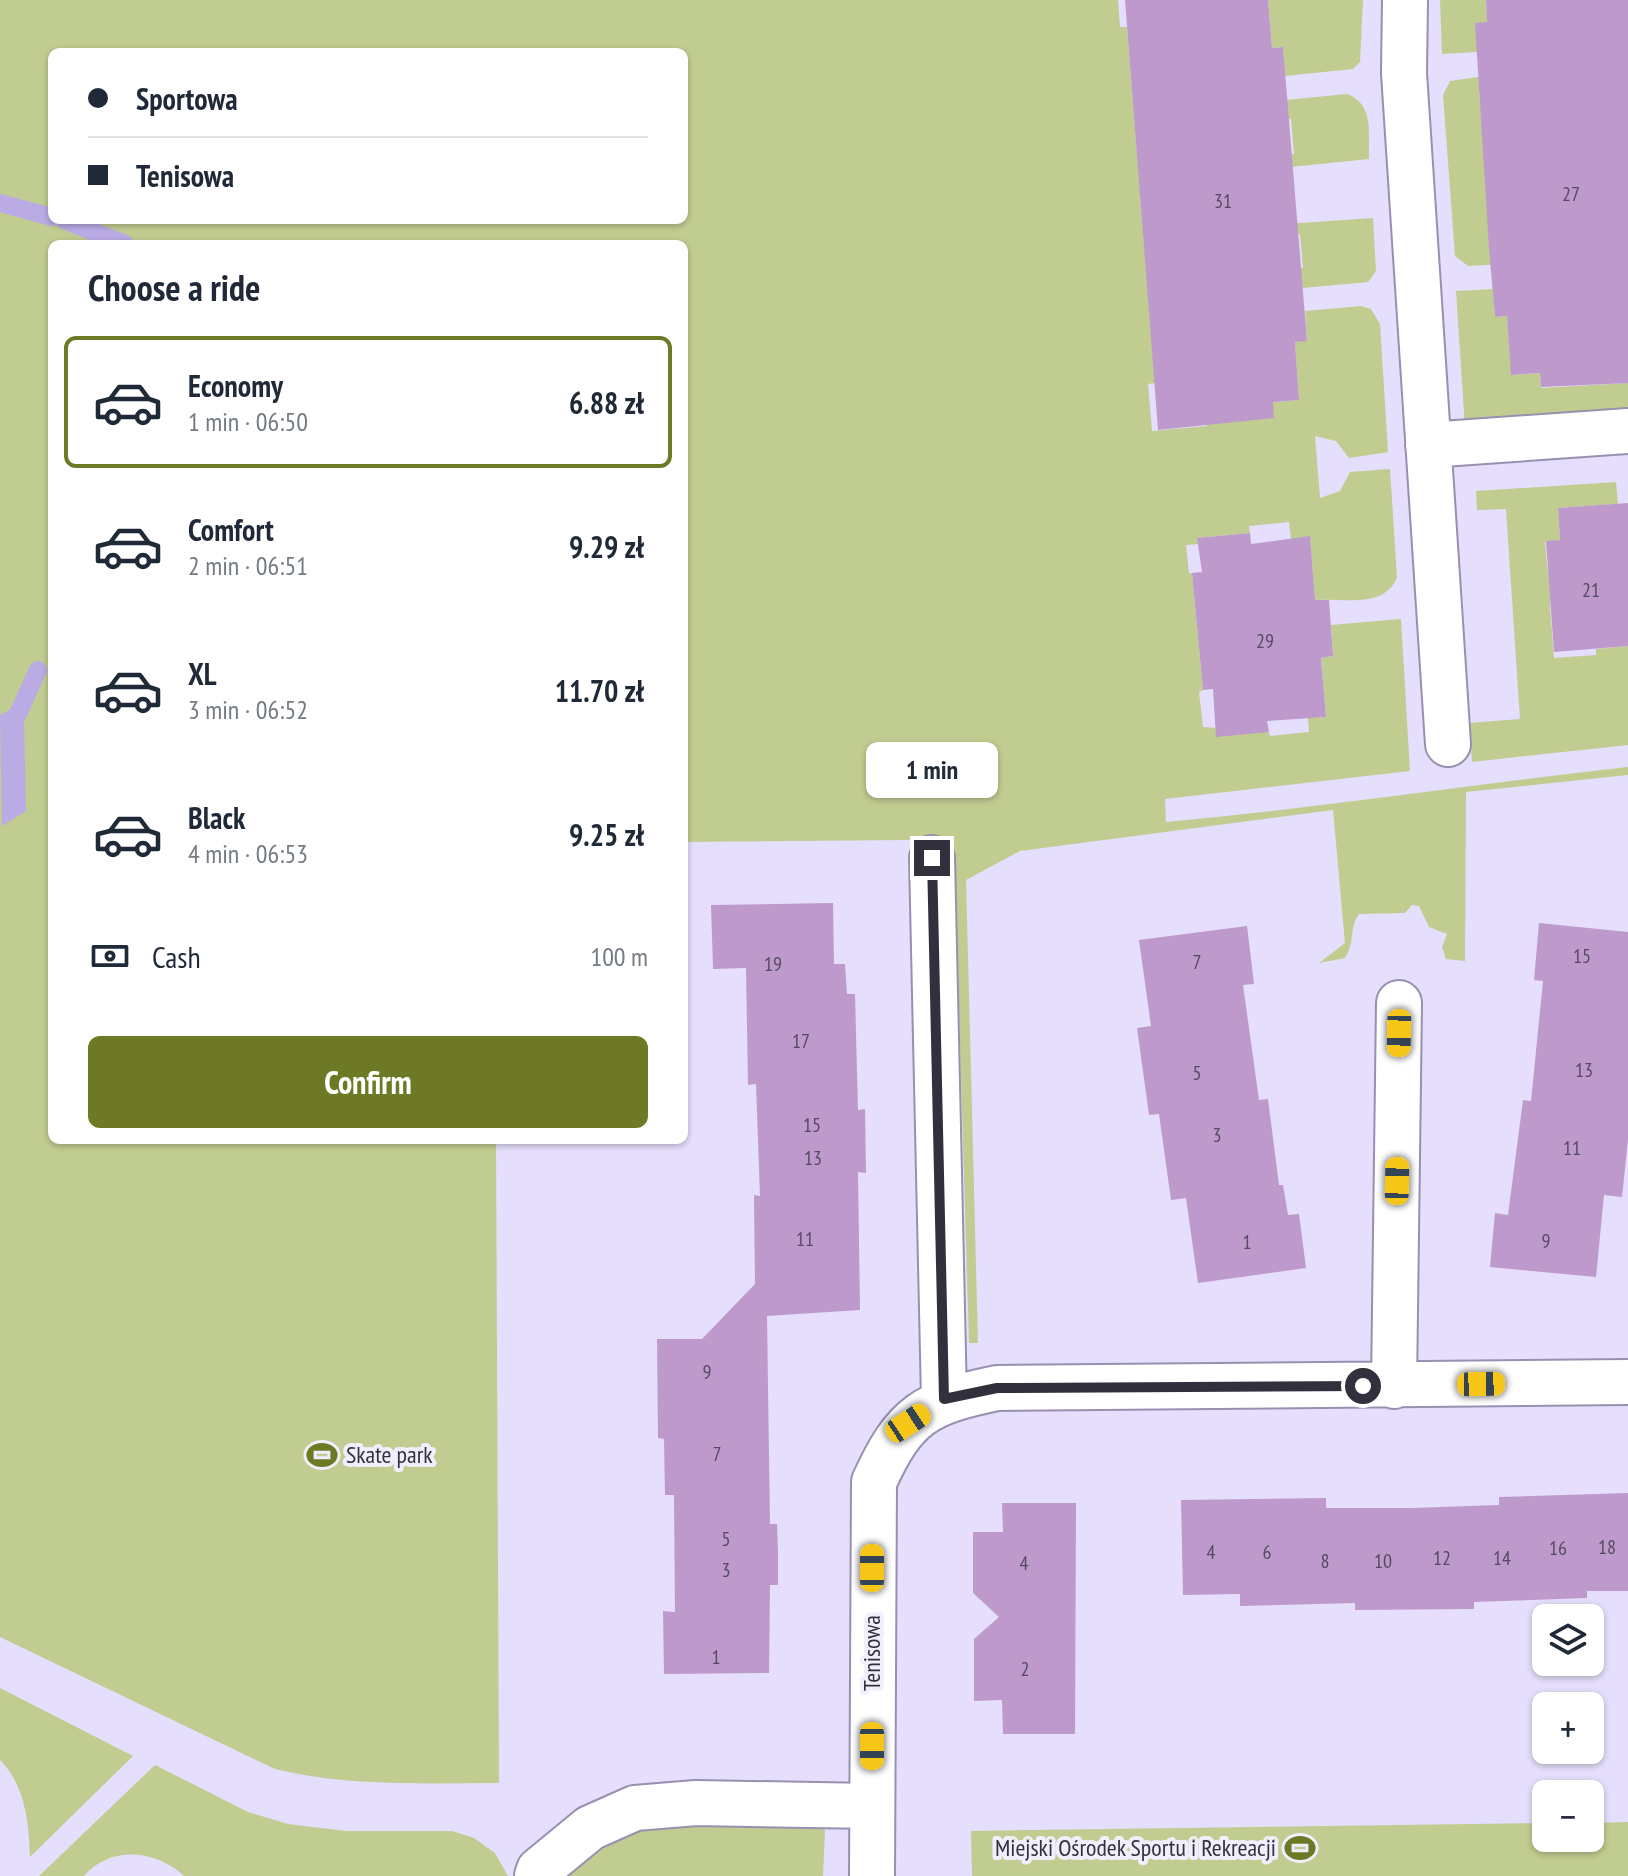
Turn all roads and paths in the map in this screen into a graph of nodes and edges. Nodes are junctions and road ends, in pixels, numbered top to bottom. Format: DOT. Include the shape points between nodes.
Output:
graph roads {
  1 [pos="1405,0"];
  2 [pos="1628,431"];
  3 [pos="1428,445"];
  4 [pos="1448,744"];
  5 [pos="932,858"];
  6 [pos="1399,1003"];
  7 [pos="1628,1382"];
  8 [pos="1394,1386"];
  9 [pos="944,1399"];
  10 [pos="872,1806"];
  11 [pos="537,1876"];
  12 [pos="872,1876"];
  1 -- 3 [label="street" via="1404,73"];
  2 -- 3 [label="street"];
  3 -- 4 [label="street"];
  5 -- 9 [label="street"];
  6 -- 8 [label="street"];
  7 -- 8 [label="street"];
  8 -- 9 [label="street" via="997,1388"];
  9 -- 10 [label="street, Tenisowa" via="908,1423 874,1482"];
  10 -- 11 [label="street" via="696,1803 635,1808 590,1828"];
  10 -- 12 [label="street, Tenisowa"];
}
